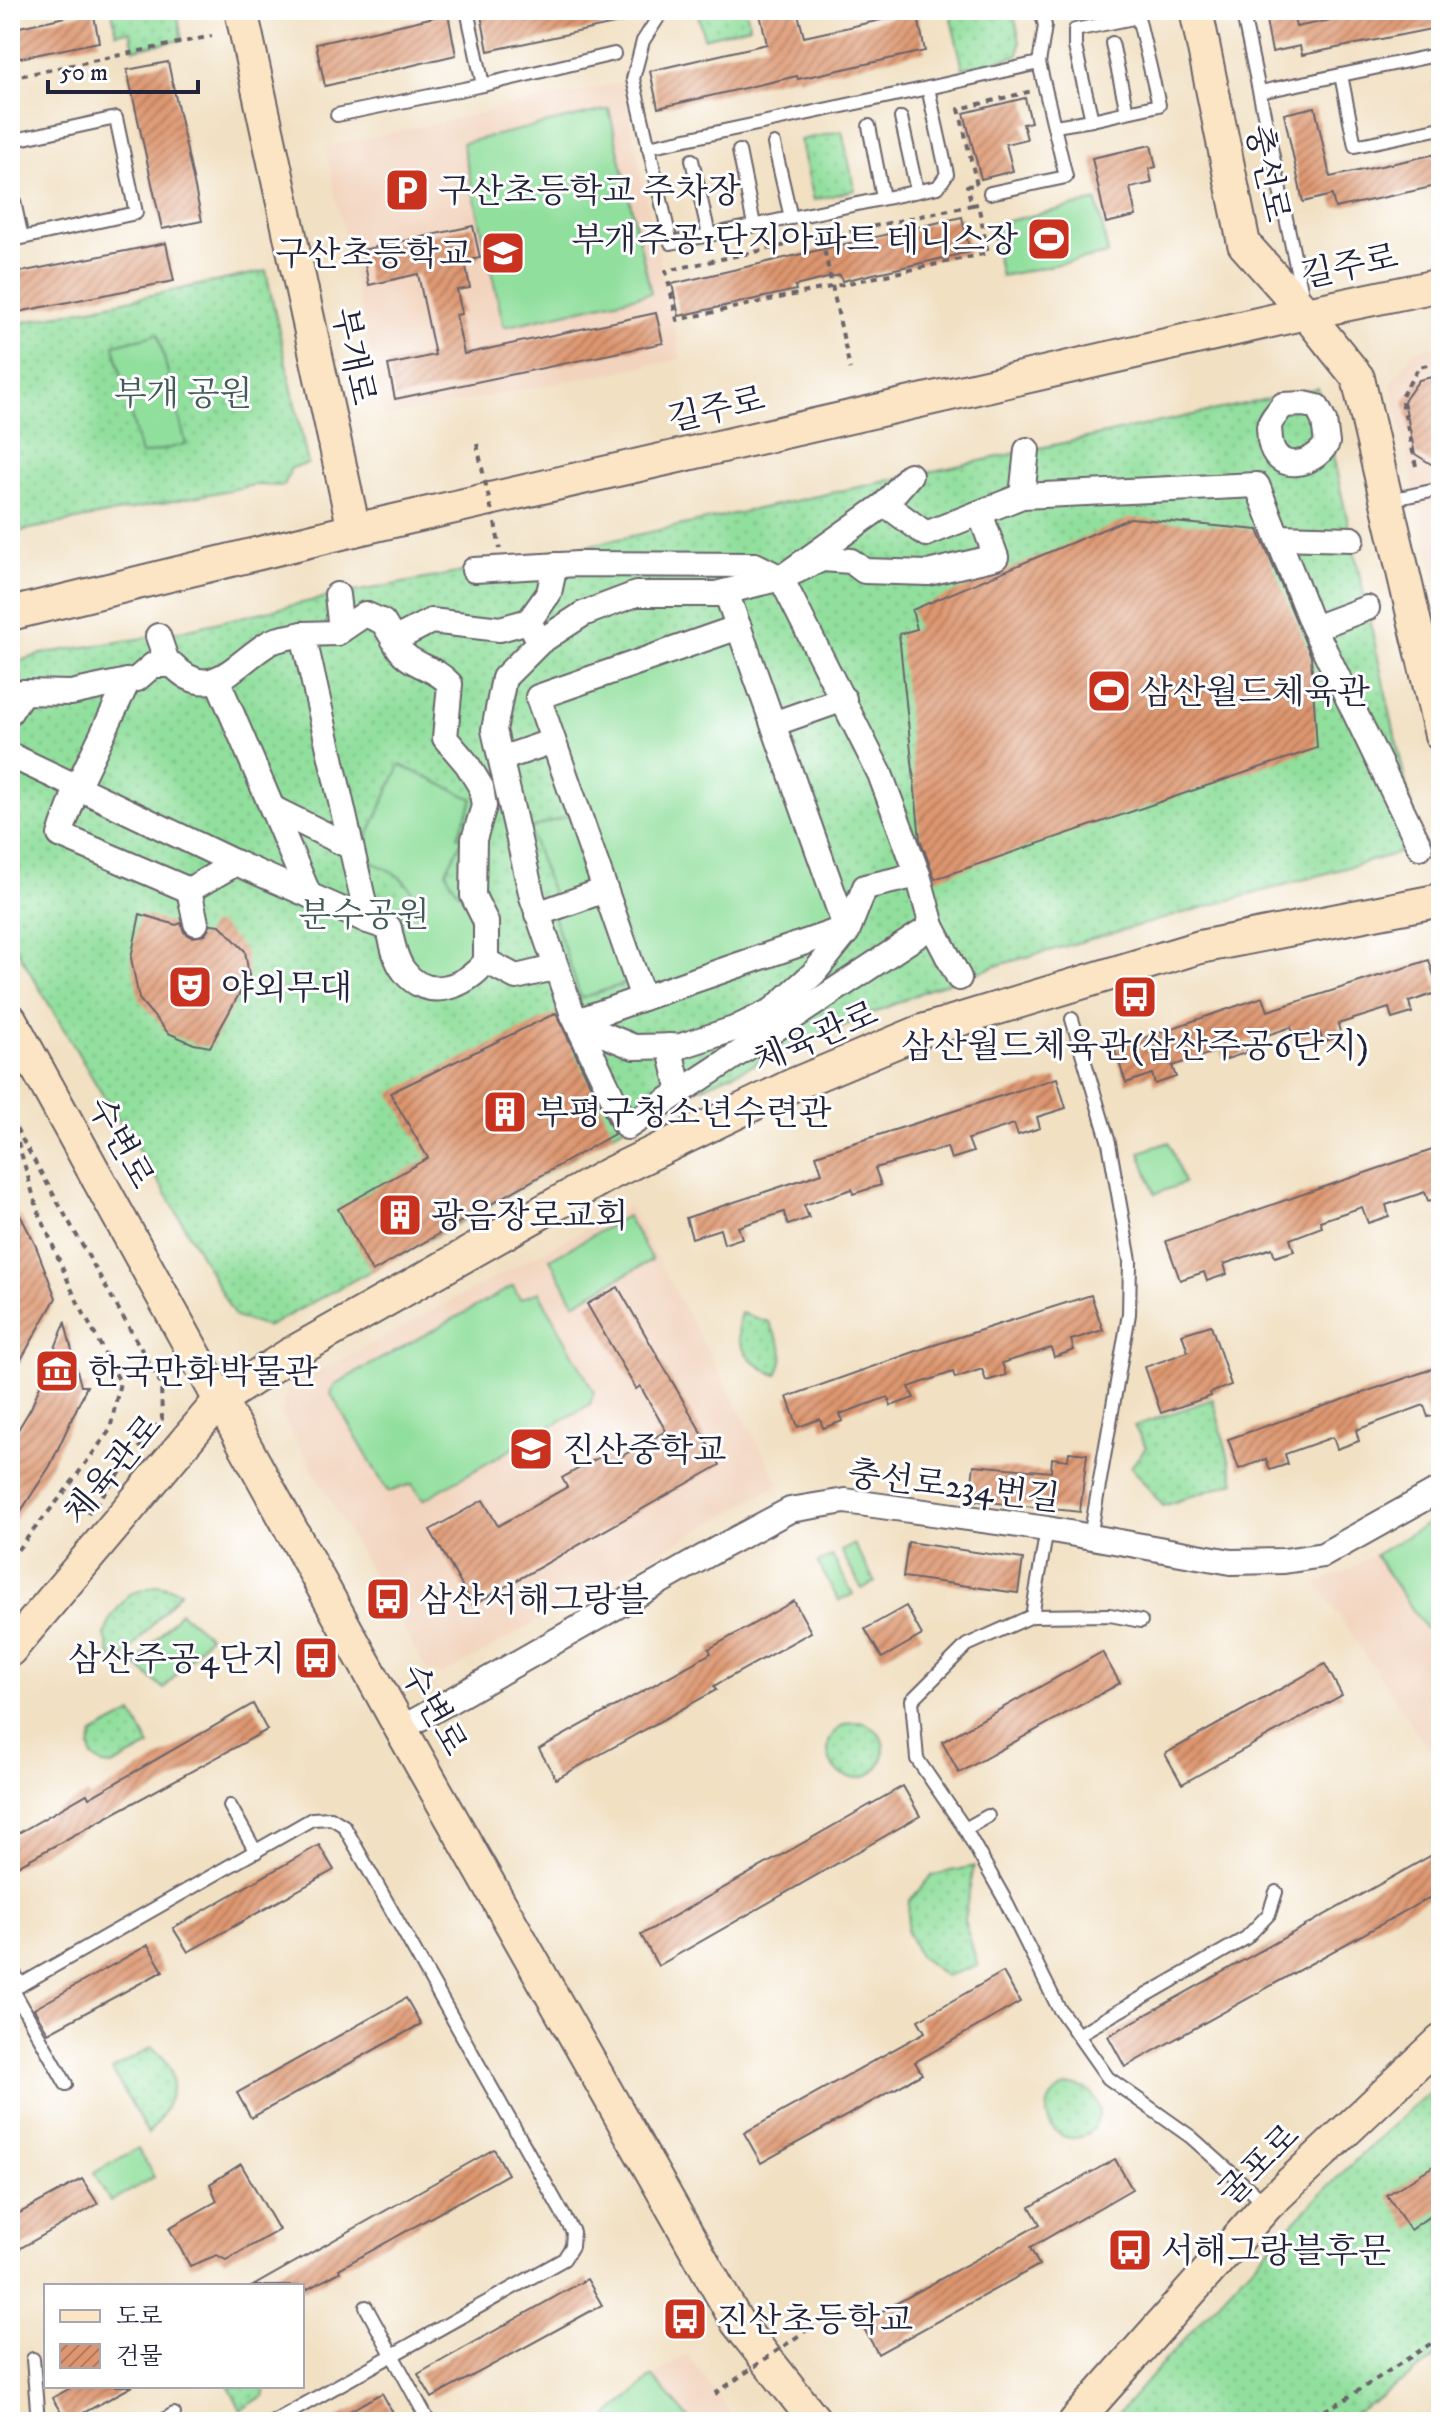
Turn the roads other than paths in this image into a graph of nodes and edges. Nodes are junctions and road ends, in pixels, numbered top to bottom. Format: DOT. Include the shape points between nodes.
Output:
graph roads {
  1 [pos="241,10"];
  2 [pos="467,10"];
  3 [pos="663,10"];
  4 [pos="1041,10"];
  5 [pos="1196,10"];
  6 [pos="1242,10"];
  7 [pos="1112,43"];
  8 [pos="614,54"];
  9 [pos="1441,54"];
  10 [pos="1039,63"];
  11 [pos="1341,75"];
  12 [pos="483,85"];
  13 [pos="928,88"];
  14 [pos="1260,92"];
  15 [pos="1127,112"];
  16 [pos="337,115"];
  17 [pos="901,118"];
  18 [pos="1092,120"];
  19 [pos="869,126"];
  20 [pos="1055,126"];
  21 [pos="1441,128"];
  22 [pos="10,141"];
  23 [pos="774,144"];
  24 [pos="648,147"];
  25 [pos="739,151"];
  26 [pos="692,160"];
  27 [pos="10,183"];
  28 [pos="917,191"];
  29 [pos="990,193"];
  30 [pos="883,198"];
  31 [pos="791,218"];
  32 [pos="754,225"];
  33 [pos="709,235"];
  34 [pos="1441,285"];
  35 [pos="1306,313"];
  36 [pos="1027,450"];
  37 [pos="1283,461"];
  38 [pos="910,475"];
  39 [pos="1257,485"];
  40 [pos="1441,489"];
  41 [pos="1022,496"];
  42 [pos="1387,501"];
  43 [pos="885,504"];
  44 [pos="980,513"];
  45 [pos="354,530"];
  46 [pos="1278,537"];
  47 [pos="1352,539"];
  48 [pos="555,565"];
  49 [pos="474,570"];
  50 [pos="781,578"];
  51 [pos="726,592"];
  52 [pos="337,595"];
  53 [pos="1367,608"];
  54 [pos="10,614"];
  55 [pos="739,627"];
  56 [pos="1314,628"];
  57 [pos="341,630"];
  58 [pos="534,631"];
  59 [pos="303,634"];
  60 [pos="158,636"];
  61 [pos="394,640"];
  62 [pos="168,665"];
  63 [pos="217,679"];
  64 [pos="128,681"];
  65 [pos="538,697"];
  66 [pos="844,699"];
  67 [pos="498,710"];
  68 [pos="10,712"];
  69 [pos="773,724"];
  70 [pos="1440,730"];
  71 [pos="553,741"];
  72 [pos="10,755"];
  73 [pos="501,759"];
  74 [pos="77,787"];
  75 [pos="272,808"];
  76 [pos="351,847"];
  77 [pos="1420,847"];
  78 [pos="236,863"];
  79 [pos="918,875"];
  80 [pos="189,890"];
  81 [pos="605,890"];
  82 [pos="309,895"];
  83 [pos="1441,900"];
  84 [pos="537,914"];
  85 [pos="368,921"];
  86 [pos="196,923"];
  87 [pos="932,926"];
  88 [pos="846,930"];
  89 [pos="486,961"];
  90 [pos="554,968"];
  91 [pos="959,978"];
  92 [pos="643,998"];
  93 [pos="577,1018"];
  94 [pos="10,1019"];
  95 [pos="1072,1019"];
  96 [pos="669,1046"];
  97 [pos="680,1091"];
  98 [pos="221,1399"];
  99 [pos="1441,1489"];
  100 [pos="1047,1529"];
  101 [pos="1090,1537"];
  102 [pos="1032,1616"];
  103 [pos="1141,1621"];
  104 [pos="10,1650"];
  105 [pos="401,1729"];
  106 [pos="230,1806"];
  107 [pos="988,1816"];
  108 [pos="965,1829"];
  109 [pos="256,1852"];
  110 [pos="1276,1892"];
  111 [pos="10,1966"];
  112 [pos="15,1989"];
  113 [pos="1079,2034"];
  114 [pos="1441,2041"];
  115 [pos="66,2084"];
  116 [pos="1267,2205"];
  117 [pos="366,2307"];
  118 [pos="393,2355"];
  119 [pos="33,2359"];
  120 [pos="174,2414"];
  121 [pos="38,2422"];
  122 [pos="160,2422"];
  123 [pos="273,2422"];
  124 [pos="429,2422"];
  125 [pos="816,2422"];
  126 [pos="1075,2422"];
  1 -- 45 [label="street, 부개로"];
  2 -- 12 [label="lane"];
  3 -- 24 [label="lane" via="643,41 633,79"];
  4 -- 10 [label="lane" via="1045,26"];
  5 -- 35 [label="street, 충선로" via="1244,244"];
  6 -- 14 [label="lane"];
  7 -- 15 [label="lane"];
  8 -- 12 [label="lane"];
  9 -- 11 [label="lane"];
  10 -- 13 [label="lane"];
  10 -- 20 [label="lane"];
  11 -- 14 [label="lane"];
  11 -- 21 [label="lane" via="1355,146"];
  12 -- 16 [label="lane"];
  13 -- 24 [label="lane"];
  13 -- 28 [label="lane" via="947,174 938,187"];
  14 -- 35 [label="lane"];
  15 -- 18 [label="lane"];
  15 -- 18 [label="lane" via="1159,105 1138,17 1075,30"];
  17 -- 28 [label="lane"];
  18 -- 20 [label="lane"];
  19 -- 30 [label="lane"];
  20 -- 29 [label="lane" via="1066,177"];
  22 -- 27 [label="lane" via="116,118 136,213 22,238"];
  23 -- 31 [label="lane"];
  24 -- 33 [label="lane" via="671,243"];
  25 -- 32 [label="lane"];
  26 -- 33 [label="lane"];
  28 -- 30 [label="lane"];
  30 -- 31 [label="lane"];
  31 -- 32 [label="lane"];
  32 -- 33 [label="lane"];
  34 -- 35 [label="street, 길주로"];
  35 -- 42 [label="street, 충선로" via="1358,378"];
  35 -- 45 [label="street, 길주로"];
  36 -- 41 [label="street"];
  37 -- 39 [label="street"];
  38 -- 43 [label="street"];
  39 -- 41 [label="street"];
  39 -- 46 [label="street"];
  40 -- 42 [label="lane"];
  41 -- 44 [label="street"];
  42 -- 70 [label="street, 충선로"];
  43 -- 44 [label="street" via="926,534"];
  43 -- 50 [label="street"];
  44 -- 50 [label="street" via="996,557 928,573 864,571 851,561 822,559"];
  45 -- 54 [label="street, 길주로"];
  46 -- 47 [label="street"];
  46 -- 56 [label="street"];
  48 -- 49 [label="street"];
  48 -- 50 [label="street" via="755,565"];
  48 -- 58 [label="street"];
  50 -- 51 [label="street"];
  50 -- 66 [label="street"];
  51 -- 55 [label="street"];
  51 -- 58 [label="street" via="636,594"];
  52 -- 57 [label="street"];
  53 -- 56 [label="street"];
  55 -- 65 [label="street"];
  55 -- 69 [label="street"];
  56 -- 77 [label="street" via="1395,773"];
  57 -- 59 [label="street"];
  57 -- 61 [label="street" via="365,614 383,622"];
  58 -- 61 [label="street" via="431,621"];
  58 -- 67 [label="street" via="504,678"];
  59 -- 63 [label="street" via="267,643"];
  59 -- 76 [label="street"];
  60 -- 62 [label="street"];
  61 -- 89 [label="street" via="400,653 439,672 450,684 445,738 481,787 484,806 474,839 473,896 486,922"];
  62 -- 63 [label="street" via="184,677"];
  62 -- 64 [label="street" via="153,665"];
  63 -- 75 [label="street"];
  64 -- 68 [label="street" via="71,693 23,692"];
  64 -- 74 [label="street"];
  65 -- 67 [label="street"];
  65 -- 71 [label="street"];
  66 -- 69 [label="street"];
  66 -- 79 [label="street" via="880,774"];
  67 -- 73 [label="street" via="494,730"];
  69 -- 88 [label="street"];
  71 -- 73 [label="street"];
  71 -- 81 [label="street"];
  72 -- 74 [label="street"];
  73 -- 84 [label="street"];
  74 -- 78 [label="street"];
  74 -- 80 [label="street" via="60,835"];
  75 -- 76 [label="street"];
  75 -- 82 [label="street"];
  76 -- 85 [label="street"];
  78 -- 80 [label="street"];
  78 -- 82 [label="street"];
  79 -- 87 [label="street"];
  79 -- 88 [label="street" via="865,887"];
  80 -- 86 [label="street"];
  81 -- 84 [label="street"];
  81 -- 92 [label="street"];
  82 -- 85 [label="street"];
  83 -- 98 [label="street, 체육관로" via="1200,947 922,1031 795,1084 609,1174"];
  84 -- 90 [label="street"];
  85 -- 89 [label="street" via="389,928 403,971 420,985 445,989 466,982"];
  87 -- 91 [label="street"];
  87 -- 97 [label="street"];
  88 -- 92 [label="street"];
  88 -- 96 [label="street" via="814,973 773,1010 734,1029"];
  89 -- 90 [label="street" via="516,977"];
  90 -- 93 [label="street"];
  92 -- 93 [label="street"];
  93 -- 96 [label="street" via="634,1047"];
  93 -- 97 [label="street" via="627,1127"];
  94 -- 98 [label="street, 수변로"];
  95 -- 101 [label="lane" via="1109,1143 1130,1261 1129,1314"];
  96 -- 97 [label="street"];
  98 -- 104 [label="street, 체육관로"];
  98 -- 105 [label="street, 수변로"];
  99 -- 101 [label="street, 충선로234번길" via="1323,1555 1284,1561 1231,1562"];
  100 -- 101 [label="street, 충선로234번길"];
  100 -- 102 [label="lane"];
  100 -- 105 [label="street, 충선로234번길" via="845,1501 790,1510"];
  102 -- 103 [label="lane" via="1110,1615"];
  102 -- 108 [label="lane" via="967,1645 912,1700 917,1759"];
  105 -- 125 [label="street, 수변로" via="737,2322"];
  106 -- 109 [label="lane"];
  107 -- 108 [label="lane"];
  108 -- 113 [label="lane" via="1058,2007"];
  109 -- 112 [label="lane"];
  109 -- 118 [label="lane" via="312,1819 331,1818 344,1826 573,2232 564,2259"];
  110 -- 113 [label="lane" via="1269,1914 1246,1938"];
  111 -- 112 [label="lane"];
  112 -- 115 [label="lane"];
  113 -- 116 [label="lane" via="1108,2078 1191,2137"];
  114 -- 116 [label="street, 굴포로"];
  116 -- 126 [label="street, 굴포로"];
  117 -- 118 [label="lane"];
  118 -- 123 [label="lane"];
  118 -- 124 [label="lane"];
  119 -- 121 [label="lane"];
  120 -- 122 [label="lane"];
}
